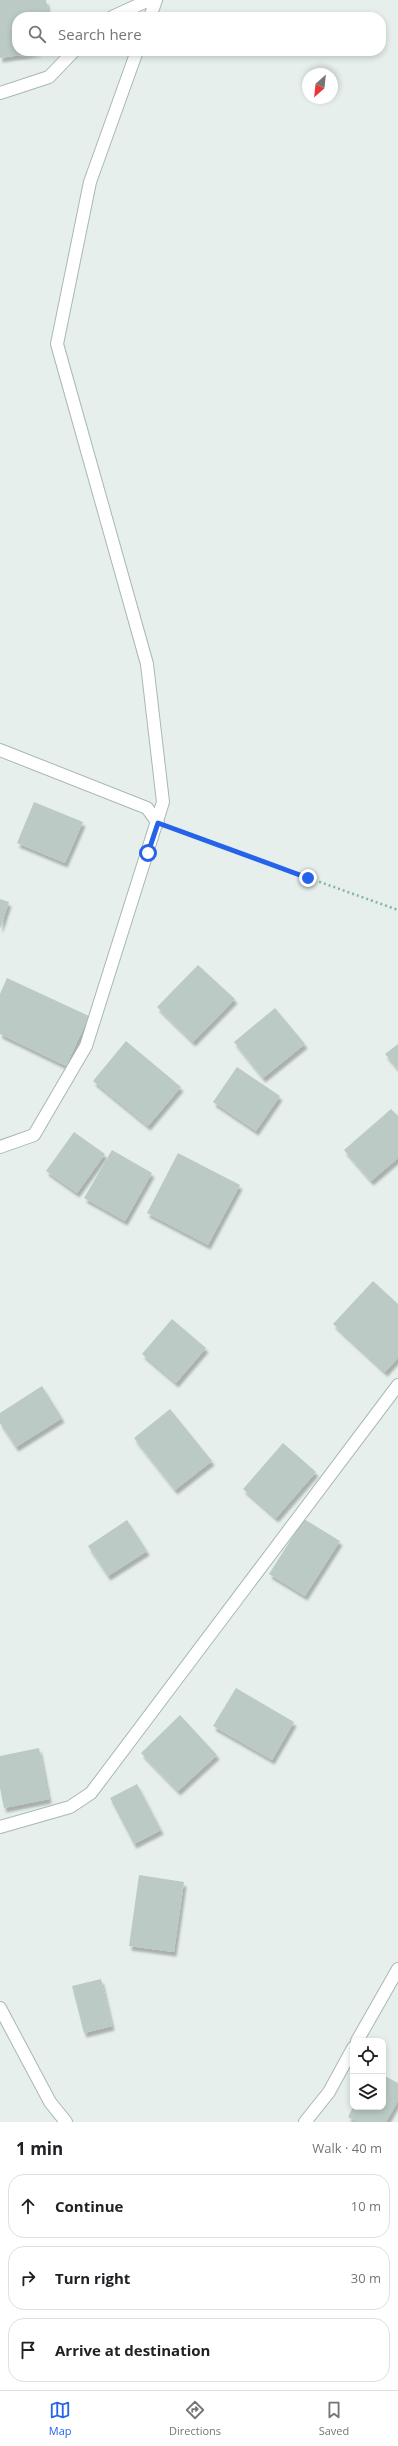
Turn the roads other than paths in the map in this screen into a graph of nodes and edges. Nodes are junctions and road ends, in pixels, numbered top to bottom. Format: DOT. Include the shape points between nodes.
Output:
graph roads {
  1 [pos="149,0"];
  2 [pos="156,0"];
  3 [pos="123,12"];
  4 [pos="152,12"];
  5 [pos="69,56"];
  6 [pos="135,56"];
  7 [pos="0,93"];
  8 [pos="0,750"];
  9 [pos="158,823"];
  10 [pos="0,1147"];
  11 [pos="398,1385"];
  12 [pos="0,1826"];
  13 [pos="398,1969"];
  14 [pos="0,2008"];
  15 [pos="359,2038"];
  16 [pos="350,2053"];
  17 [pos="66,2122"];
  18 [pos="305,2122"];
  1 -- 3 [label="street"];
  2 -- 4 [label="street"];
  5 -- 7 [label="street" via="49,76"];
  6 -- 9 [label="street" via="90,182 57,344 147,664 163,802"];
  8 -- 9 [label="street" via="147,808"];
  9 -- 10 [label="street" via="86,1046 34,1135"];
  11 -- 12 [label="street" via="91,1793 70,1807"];
  13 -- 15 [label="street"];
  14 -- 17 [label="street" via="50,2102"];
  16 -- 18 [label="street" via="328,2092"];
}
